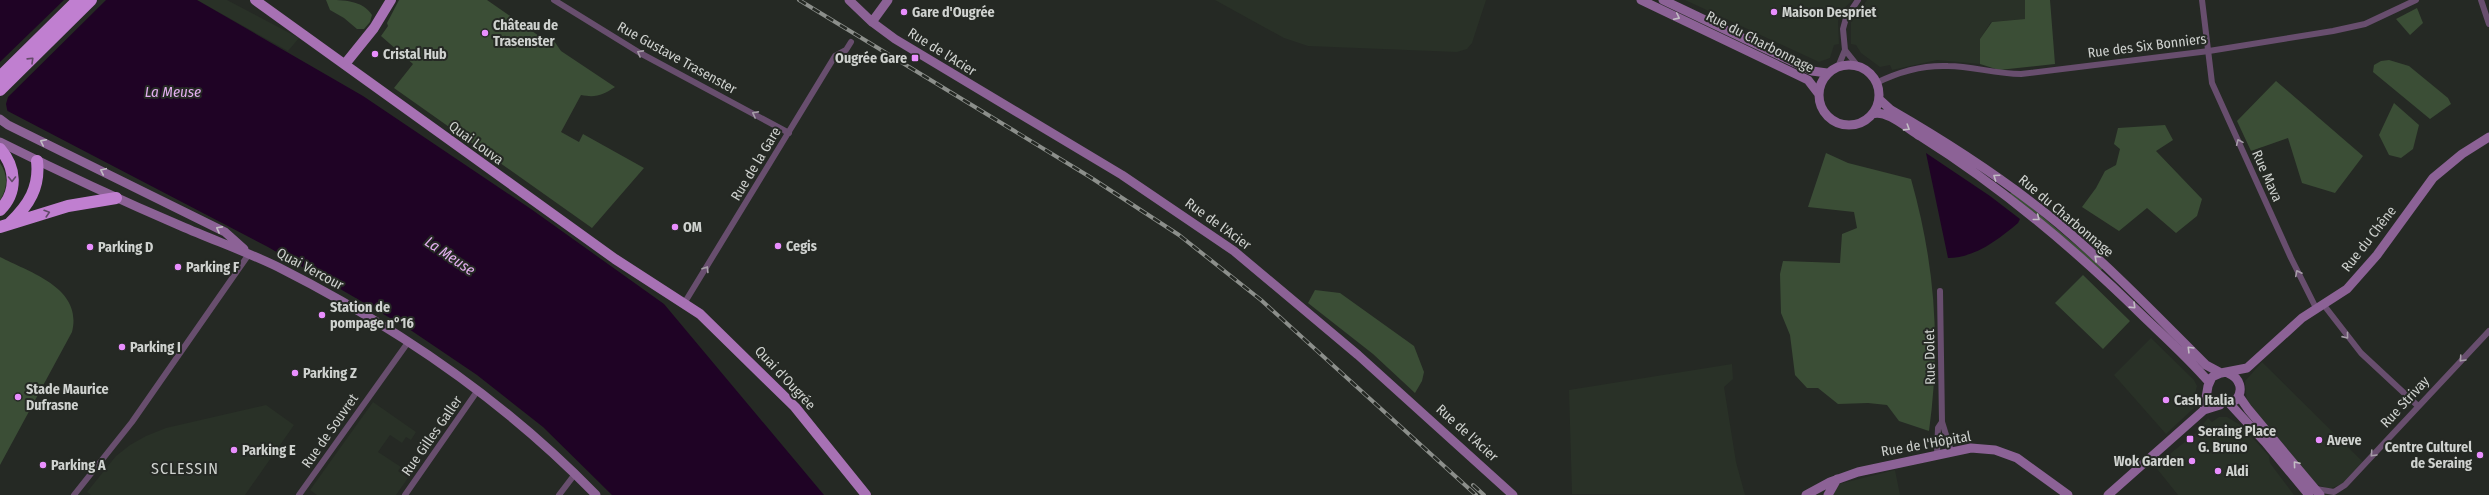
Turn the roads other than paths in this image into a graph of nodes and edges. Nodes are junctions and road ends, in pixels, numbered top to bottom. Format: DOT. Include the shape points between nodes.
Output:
graph roads {
  1 [pos="78,0"];
  2 [pos="91,0"];
  3 [pos="255,0"];
  4 [pos="391,0"];
  5 [pos="554,0"];
  6 [pos="849,0"];
  7 [pos="888,0"];
  8 [pos="1641,0"];
  9 [pos="1663,0"];
  10 [pos="1858,0"];
  11 [pos="2202,0"];
  12 [pos="2416,0"];
  13 [pos="2481,0"];
  14 [pos="872,22"];
  15 [pos="2489,24"];
  16 [pos="851,42"];
  17 [pos="1846,50"];
  18 [pos="2209,51"];
  19 [pos="345,64"];
  20 [pos="1857,65"];
  21 [pos="1838,66"];
  22 [pos="1827,74"];
  23 [pos="1876,83"];
  24 [pos="1,87"];
  25 [pos="1818,93"];
  26 [pos="1879,99"];
  27 [pos="1872,114"];
  28 [pos="0,119"];
  29 [pos="789,133"];
  30 [pos="2489,137"];
  31 [pos="0,142"];
  32 [pos="0,149"];
  33 [pos="37,160"];
  34 [pos="116,198"];
  35 [pos="0,210"];
  36 [pos="5,226"];
  37 [pos="249,254"];
  38 [pos="1940,291"];
  39 [pos="685,302"];
  40 [pos="2320,306"];
  41 [pos="2489,331"];
  42 [pos="409,341"];
  43 [pos="2247,368"];
  44 [pos="2225,373"];
  45 [pos="2240,384"];
  46 [pos="2208,387"];
  47 [pos="478,390"];
  48 [pos="2239,396"];
  49 [pos="2230,404"];
  50 [pos="2220,405"];
  51 [pos="2418,406"];
  52 [pos="2204,410"];
  53 [pos="1942,422"];
  54 [pos="1951,452"];
  55 [pos="1937,454"];
  56 [pos="575,474"];
  57 [pos="1838,478"];
  58 [pos="2315,493"];
  59 [pos="2336,493"];
  60 [pos="1809,494"];
  61 [pos="74,495"];
  62 [pos="299,495"];
  63 [pos="405,495"];
  64 [pos="559,495"];
  65 [pos="596,495"];
  66 [pos="866,495"];
  67 [pos="1513,495"];
  68 [pos="1828,495"];
  69 [pos="2068,495"];
  70 [pos="2109,495"];
  1 -- 24 [label="highway"];
  24 -- 2 [label="highway, one-way"];
  3 -- 19 [label="main road, Quai Louva"];
  4 -- 19 [label="main road" via="374,28"];
  29 -- 5 [label="street, Rue Gustave Trasenster, one-way" via="640,53"];
  6 -- 14 [label="main road, Rue de l'Acier"];
  7 -- 14 [label="main road"];
  8 -- 25 [label="main road, Rue du Charbonnage, one-way" via="1808,80"];
  9 -- 22 [label="main road, Rue du Charbonnage" via="1812,71"];
  10 -- 17 [label="street" via="1844,23"];
  11 -- 18 [label="street, Rue Mava"];
  12 -- 18 [label="street, Rue des Six Bonniers" via="2365,24"];
  13 -- 15 [label="street"];
  14 -- 67 [label="main road, Rue de l'Acier" via="950,74 1122,175 1228,247 1358,355"];
  16 -- 29 [label="street, Rue de la Gare" via="846,50 835,56"];
  17 -- 20 [label="street"];
  17 -- 21 [label="street"];
  18 -- 23 [label="street, Rue des Six Bonniers" via="2021,74 1998,74 1948,66 1924,67 1887,77"];
  40 -- 18 [label="street, Rue Mava, one-way" via="2293,263 2212,84"];
  19 -- 39 [label="main road, Quai Louva" via="615,259"];
  20 -- 21 [label="main road"];
  20 -- 23 [label="main road" via="1872,74"];
  21 -- 22 [label="main road, Rue du Charbonnage"];
  22 -- 25 [label="main road, Rue du Charbonnage"];
  23 -- 26 [label="main road"];
  25 -- 27 [label="main road, Rue du Charbonnage" via="1823,111 1837,123 1856,124"];
  26 -- 27 [label="main road"];
  44 -- 26 [label="main road, Rue du Charbonnage, one-way" via="2206,365 2106,266 2059,224 2007,184"];
  27 -- 46 [label="main road, Rue du Charbonnage, one-way" via="1883,114 1934,145 2000,189 2043,223 2112,285"];
  37 -- 28 [label="main road, one-way" via="225,232"];
  39 -- 29 [label="street, Rue de la Gare, one-way"];
  30 -- 40 [label="main road, Rue du Chêne" via="2440,170 2359,277 2339,295"];
  31 -- 33 [label="main road, Quai Vercour"];
  32 -- 35 [label="highway, one-way" via="11,165 13,179 10,197"];
  33 -- 34 [label="main road, Quai Vercour"];
  33 -- 36 [label="highway" via="35,189 27,205"];
  36 -- 34 [label="highway, one-way" via="75,205"];
  34 -- 37 [label="main road, Quai Vercour"];
  37 -- 42 [label="main road, Quai Vercour" via="319,288"];
  37 -- 61 [label="street" via="132,422"];
  38 -- 53 [label="street, Rue Dolet"];
  39 -- 66 [label="main road, Quai d'Ougrée" via="718,330 774,385"];
  40 -- 43 [label="main road, Rue du Chêne" via="2295,324"];
  40 -- 51 [label="street, Rue Mava, one-way" via="2357,348"];
  41 -- 51 [label="street, Rue Strivay, one-way"];
  42 -- 47 [label="main road, Quai Vercour"];
  42 -- 62 [label="street, Rue de Souvret"];
  43 -- 44 [label="main road, Rue du Chêne"];
  43 -- 45 [label="main road, Rue du Chêne"];
  44 -- 45 [label="main road" via="2234,375"];
  44 -- 46 [label="main road, Rue du Chêne" via="2212,377"];
  45 -- 48 [label="main road, Rue du Chêne"];
  46 -- 50 [label="main road" via="2214,402"];
  46 -- 52 [label="main road"];
  47 -- 56 [label="main road, Quai Vercour"];
  47 -- 63 [label="street, Rue Gilles Galler"];
  48 -- 49 [label="main road"];
  58 -- 48 [label="main road, one-way"];
  49 -- 50 [label="main road"];
  49 -- 58 [label="main road"];
  50 -- 52 [label="main road"];
  51 -- 59 [label="street, Rue Strivay, one-way"];
  52 -- 70 [label="main road"];
  53 -- 54 [label="street, Rue Dolet"];
  53 -- 55 [label="street, Rue Dolet" via="1938,428"];
  54 -- 55 [label="main road, Rue de l'Hôpital"];
  54 -- 69 [label="main road, Rue de l'Hôpital" via="1984,448 2008,454"];
  55 -- 57 [label="main road, Rue de l'Hôpital"];
  56 -- 64 [label="street"];
  56 -- 65 [label="main road, Quai Vercour"];
  57 -- 60 [label="main road, Rue de l'Hôpital"];
  57 -- 68 [label="main road"];
  58 -- 59 [label="street, Rue Strivay"];
}
